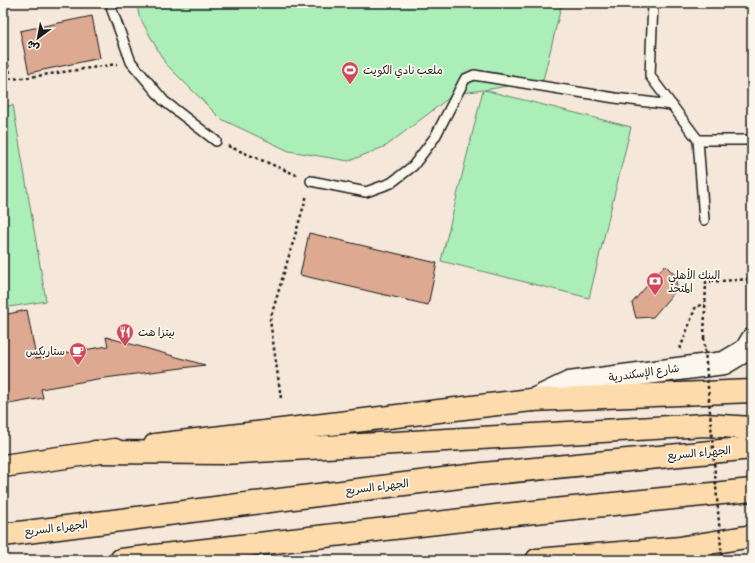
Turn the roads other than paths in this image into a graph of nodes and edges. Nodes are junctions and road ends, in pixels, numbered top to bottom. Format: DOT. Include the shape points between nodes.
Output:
graph roads {
  1 [pos="111,3"];
  2 [pos="653,3"];
  3 [pos="672,105"];
  4 [pos="698,140"];
  5 [pos="752,140"];
  6 [pos="216,141"];
  7 [pos="311,181"];
  8 [pos="704,220"];
  9 [pos="752,340"];
  10 [pos="752,391"];
  11 [pos="531,400"];
  12 [pos="752,428"];
  13 [pos="752,448"];
  14 [pos="94,452"];
  15 [pos="3,466"];
  16 [pos="752,490"];
  17 [pos="3,535"];
  18 [pos="752,536"];
  19 [pos="752,543"];
  20 [pos="685,546"];
  21 [pos="121,560"];
  22 [pos="537,560"];
  1 -- 6 [label="lane" via="131,62 164,101"];
  2 -- 3 [label="lane" via="650,76"];
  3 -- 4 [label="lane"];
  3 -- 7 [label="lane" via="474,75 465,79 435,137 413,166 391,183 366,192"];
  4 -- 5 [label="lane"];
  4 -- 8 [label="lane"];
  9 -- 11 [label="street, شارع الإسكندرية" via="746,350 724,363 569,384"];
  10 -- 11 [label="main road"];
  11 -- 14 [label="main road"];
  12 -- 14 [label="main road" via="705,425 224,453"];
  13 -- 17 [label="main road, الجهراء السريع" via="483,474"];
  14 -- 15 [label="main road"];
  16 -- 21 [label="main road" via="505,515"];
  18 -- 20 [label="main road"];
  19 -- 20 [label="main road"];
  20 -- 22 [label="main road"];
}
